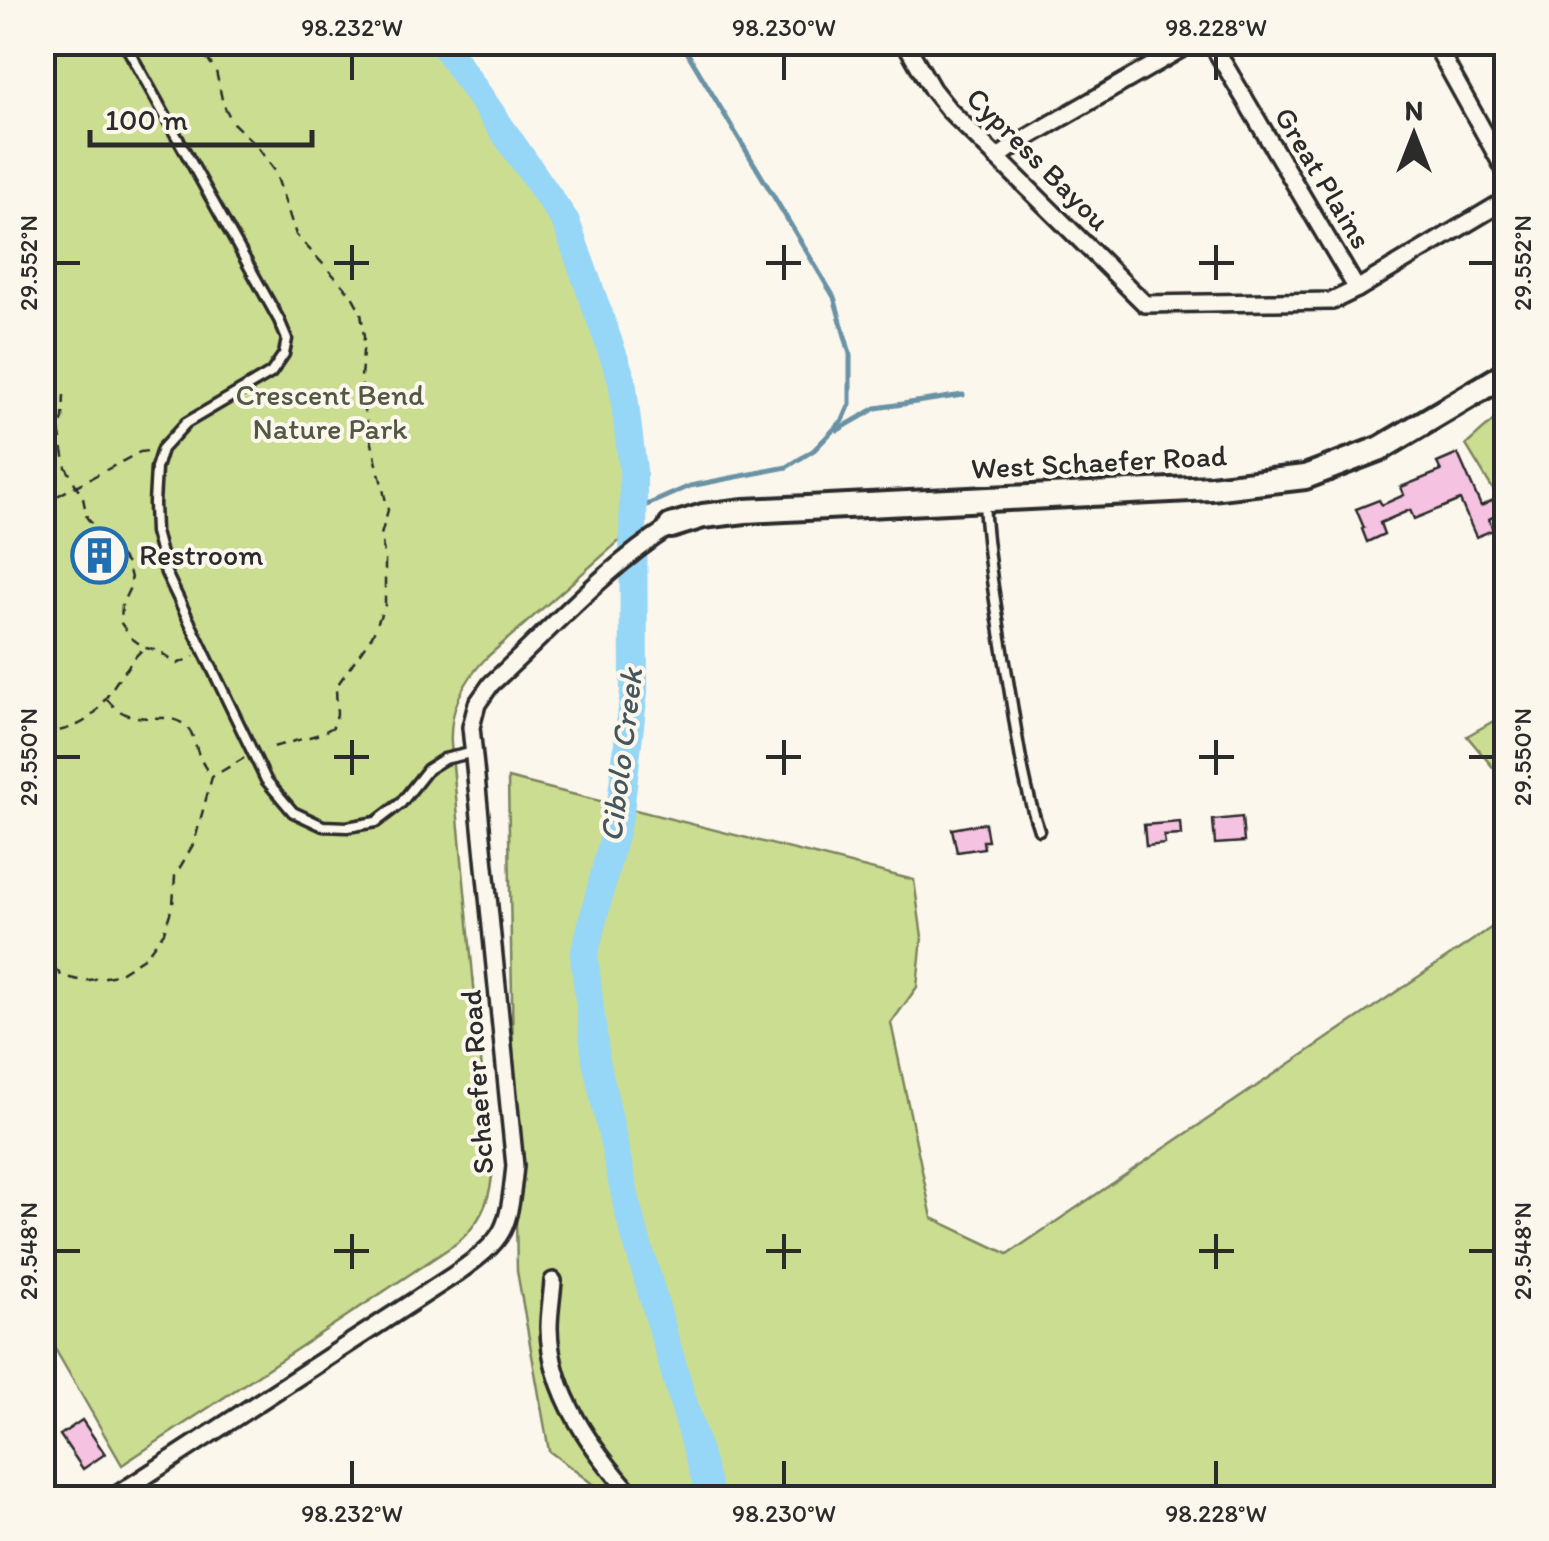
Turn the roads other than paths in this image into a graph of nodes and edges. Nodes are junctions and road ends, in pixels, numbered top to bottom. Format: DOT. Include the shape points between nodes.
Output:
graph roads {
  1 [pos="124,42"];
  2 [pos="905,42"];
  3 [pos="1193,42"];
  4 [pos="1211,42"];
  5 [pos="1434,42"];
  6 [pos="998,158"];
  7 [pos="1506,172"];
  8 [pos="1506,200"];
  9 [pos="1357,289"];
  10 [pos="1506,374"];
  11 [pos="984,499"];
  12 [pos="671,526"];
  13 [pos="474,752"];
  14 [pos="1039,830"];
  15 [pos="554,1281"];
  16 [pos="112,1498"];
  17 [pos="634,1498"];
  1 -- 13 [label="lane" via="287,339 270,374 186,423 162,449 156,468 155,532 166,573 253,754 293,812 324,826 347,826 376,822 428,769"];
  2 -- 6 [label="street, Cypress Bayou" via="948,109"];
  3 -- 6 [label="street"];
  4 -- 9 [label="street, Great Plains"];
  5 -- 7 [label="street"];
  6 -- 9 [label="street, Cypress Bayou" via="1145,304 1332,301"];
  8 -- 9 [label="street"];
  10 -- 11 [label="street, West Schaefer Road" via="1382,448 1305,477"];
  11 -- 12 [label="street, West Schaefer Road" via="718,513"];
  11 -- 14 [label="lane" via="990,575"];
  12 -- 13 [label="street, Schaefer Road" via="641,545 491,684 470,727"];
  13 -- 16 [label="street, Schaefer Road" via="515,1166 505,1229 486,1253 454,1275"];
  15 -- 17 [label="street" via="549,1328 566,1397 585,1436"];
}
